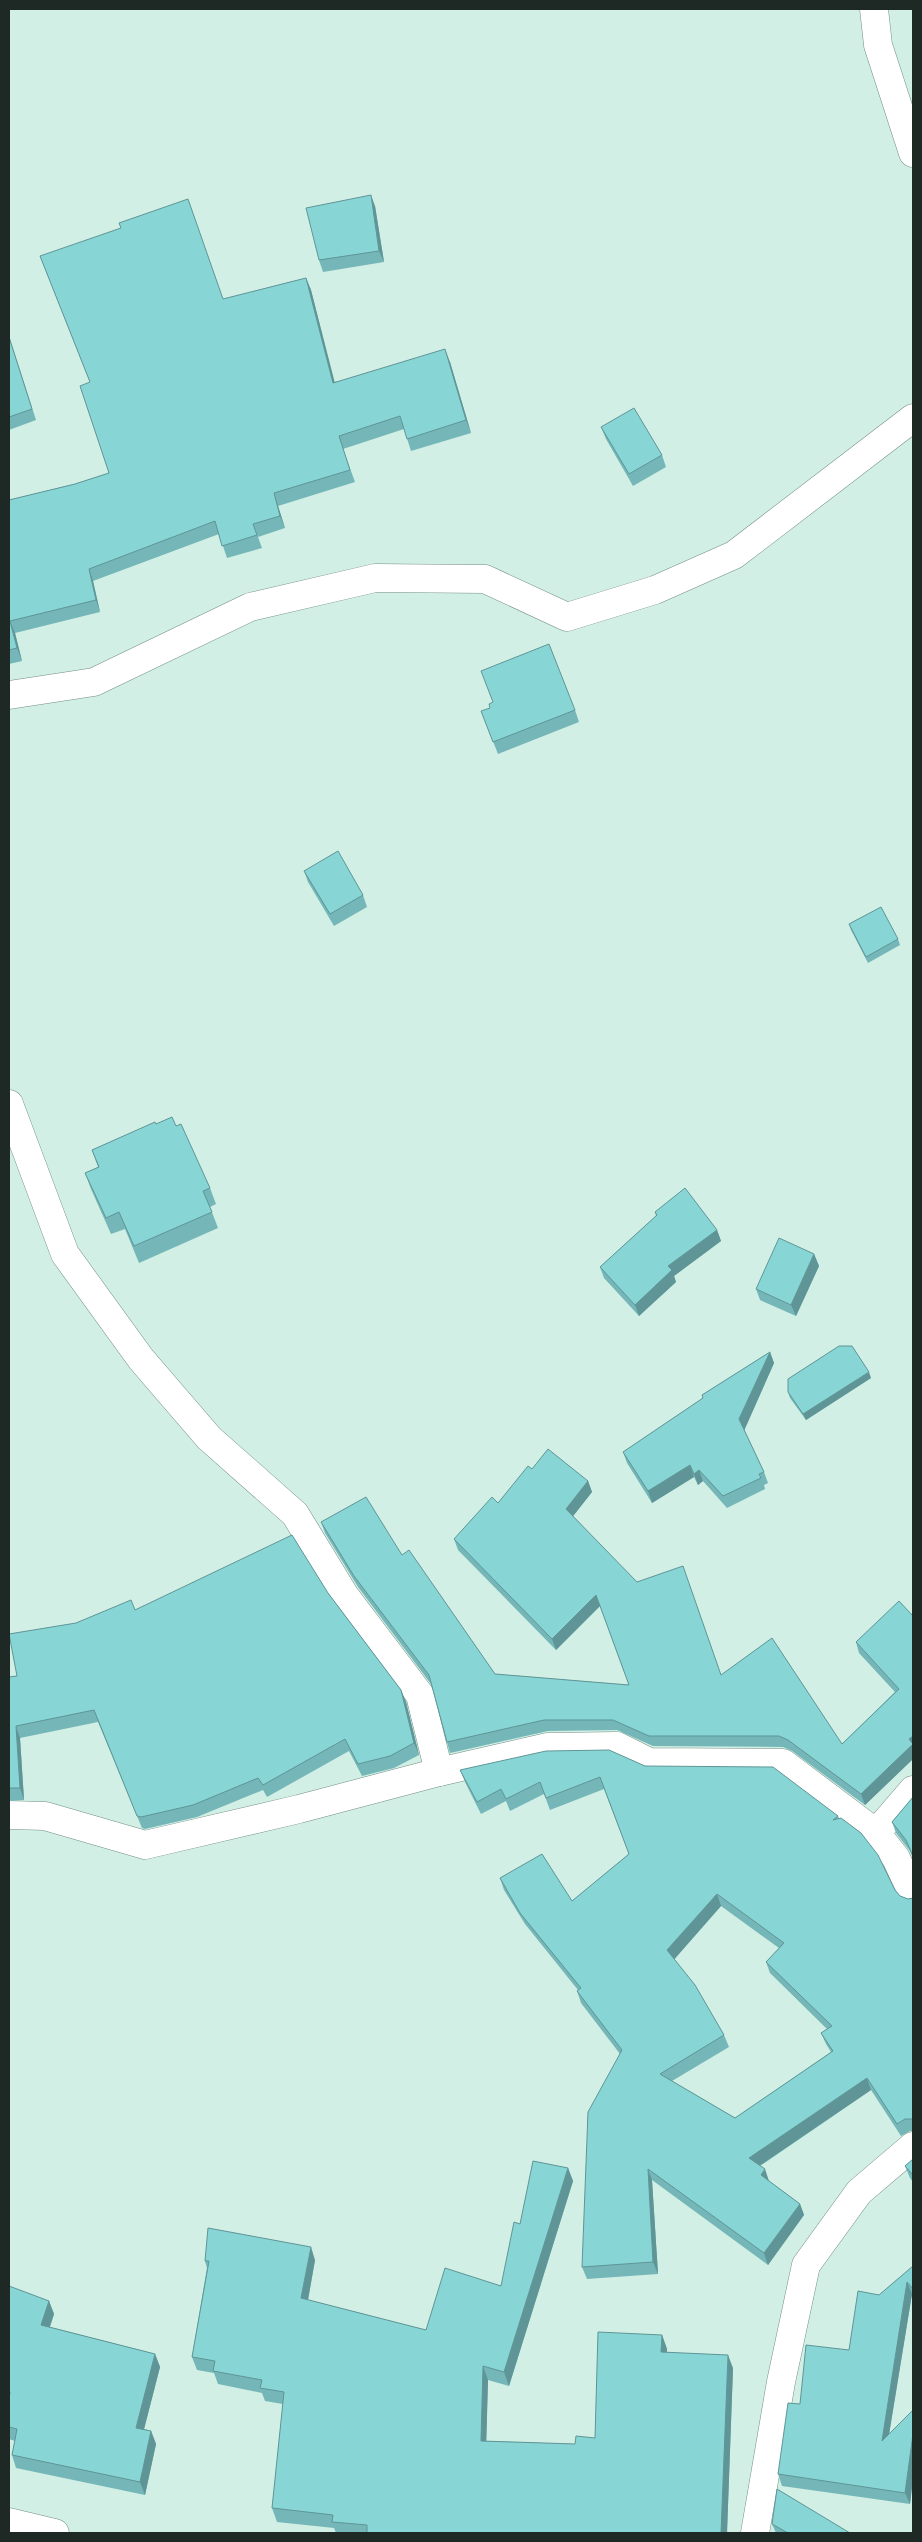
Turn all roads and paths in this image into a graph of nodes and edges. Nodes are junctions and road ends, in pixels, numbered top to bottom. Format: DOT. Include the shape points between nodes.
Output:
graph roads {
  1 [pos="874,9"];
  2 [pos="913,153"];
  3 [pos="913,418"];
  4 [pos="9,695"];
  5 [pos="9,1104"];
  6 [pos="439,1772"];
  7 [pos="913,1790"];
  8 [pos="9,1815"];
  9 [pos="876,1833"];
  10 [pos="913,1895"];
  11 [pos="913,2146"];
  12 [pos="9,2522"];
  13 [pos="55,2533"];
  14 [pos="754,2533"];
  1 -- 2 [label="street" via="878,45"];
  3 -- 4 [label="street" via="734,556 655,590 567,617 485,579 375,578 250,607 94,682"];
  5 -- 6 [label="street" via="65,1254 141,1359 209,1438 295,1514 345,1596 420,1695"];
  6 -- 8 [label="street" via="145,1845 45,1816"];
  6 -- 9 [label="street" via="548,1747 617,1746 648,1762 783,1763"];
  7 -- 9 [label="street"];
  9 -- 10 [label="street" via="896,1858"];
  11 -- 14 [label="street" via="859,2192 806,2266"];
  12 -- 13 [label="street"];
}
